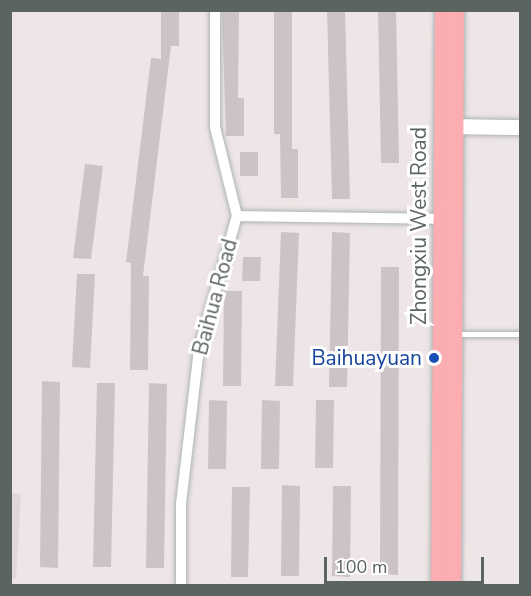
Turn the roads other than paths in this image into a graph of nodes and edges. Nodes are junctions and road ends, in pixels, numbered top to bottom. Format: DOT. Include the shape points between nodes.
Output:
graph roads {
  1 [pos="215,10"];
  2 [pos="443,10"];
  3 [pos="456,10"];
  4 [pos="455,126"];
  5 [pos="520,127"];
  6 [pos="237,216"];
  7 [pos="448,219"];
  8 [pos="448,334"];
  9 [pos="520,334"];
  10 [pos="181,585"];
  11 [pos="439,585"];
  12 [pos="453,585"];
  1 -- 6 [label="street, Baihua Road" via="215,127"];
  2 -- 7 [label="main road, Zhongxiu West Road"];
  3 -- 4 [label="main road, Zhongxiu West Road"];
  4 -- 5 [label="street"];
  4 -- 7 [label="main road, Zhongxiu West Road"];
  6 -- 7 [label="street"];
  6 -- 10 [label="street, Baihua Road" via="199,349 181,504"];
  7 -- 8 [label="main road, Zhongxiu West Road"];
  8 -- 9 [label="lane"];
  8 -- 11 [label="main road, Zhongxiu West Road"];
  8 -- 12 [label="main road, Zhongxiu West Road"];
}
